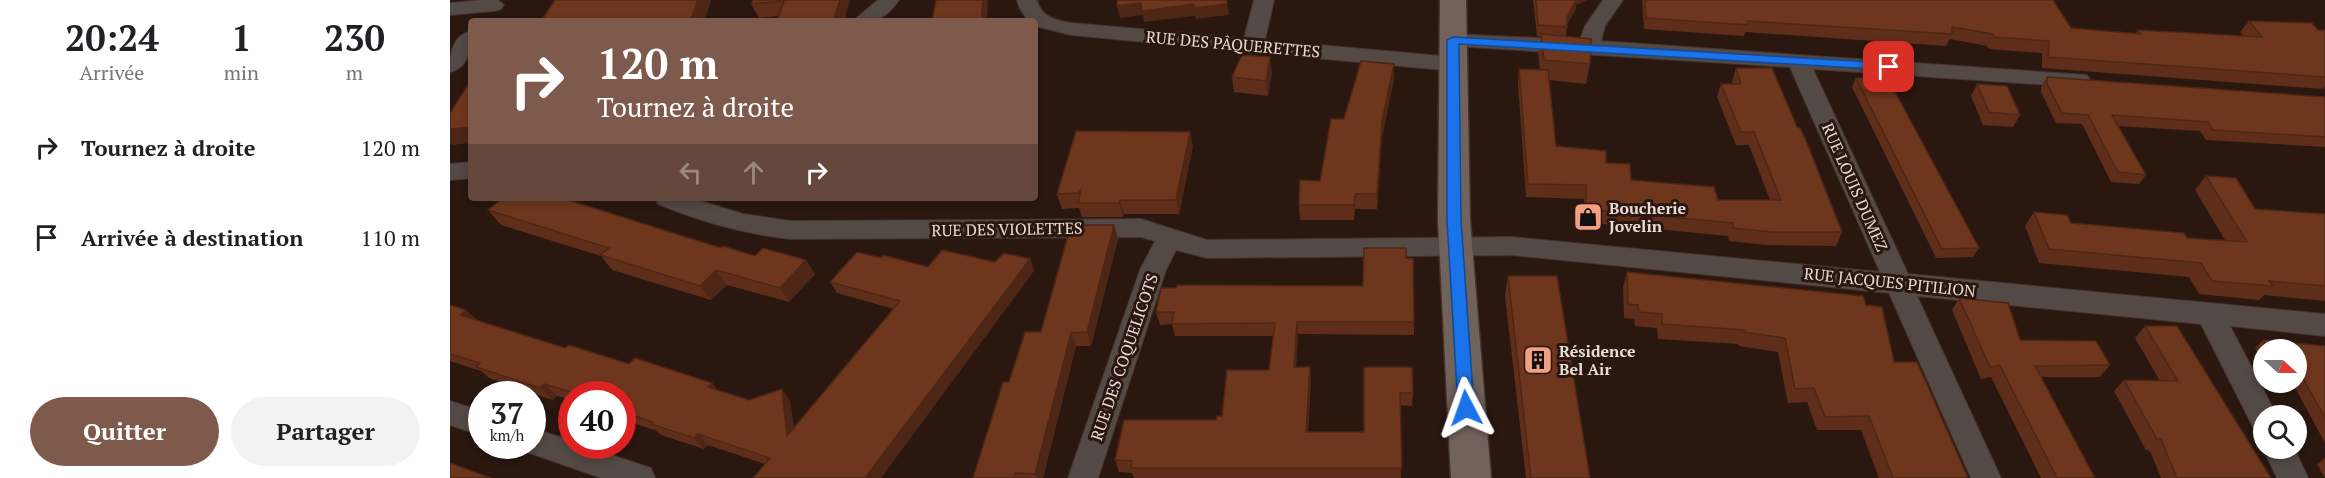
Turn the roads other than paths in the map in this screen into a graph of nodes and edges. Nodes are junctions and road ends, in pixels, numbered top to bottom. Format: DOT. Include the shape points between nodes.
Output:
graph roads {
  1 [pos="889,0"];
  2 [pos="1027,0"];
  3 [pos="1264,0"];
  4 [pos="1453,0"];
  5 [pos="1613,0"];
  6 [pos="450,9"];
  7 [pos="491,9"];
  8 [pos="868,18"];
  9 [pos="468,41"];
  10 [pos="1253,45"];
  11 [pos="1589,47"];
  12 [pos="1453,52"];
  13 [pos="1798,60"];
  14 [pos="450,65"];
  15 [pos="2102,82"];
  16 [pos="468,170"];
  17 [pos="450,172"];
  18 [pos="674,201"];
  19 [pos="1168,238"];
  20 [pos="1455,246"];
  21 [pos="1898,283"];
  22 [pos="2210,314"];
  23 [pos="2325,325"];
  24 [pos="2256,405"];
  25 [pos="450,413"];
  26 [pos="468,419"];
  27 [pos="546,446"];
  28 [pos="2284,459"];
  29 [pos="640,478"];
  30 [pos="1083,478"];
  31 [pos="1471,478"];
  32 [pos="1986,478"];
  33 [pos="2293,478"];
  1 -- 8 [label="street"];
  2 -- 10 [label="street, RUE DES PÂQUERETTES" via="1029,9 1040,20 1060,27"];
  3 -- 10 [label="street"];
  4 -- 12 [label="street"];
  5 -- 11 [label="street" via="1594,26"];
  6 -- 7 [label="street"];
  9 -- 14 [label="street"];
  10 -- 12 [label="street, RUE DES PÂQUERETTES"];
  11 -- 12 [label="street, RUE DES PÂQUERETTES"];
  11 -- 13 [label="street, RUE DES PÂQUERETTES"];
  12 -- 20 [label="street"];
  13 -- 15 [label="street, RUE DES PÂQUERETTES"];
  13 -- 21 [label="street, RUE LOUIS DUMEZ"];
  16 -- 17 [label="street"];
  18 -- 19 [label="street, RUE DES VIOLETTES" via="735,222 791,230 1141,228"];
  19 -- 20 [label="street, RUE DES VIOLETTES" via="1186,246 1219,250"];
  19 -- 30 [label="street, RUE DES COQUELICOTS" via="1153,270"];
  20 -- 21 [label="street, RUE JACQUES PITILION" via="1512,246"];
  20 -- 31 [label="street"];
  21 -- 22 [label="street, RUE JACQUES PITILION"];
  21 -- 32 [label="street, RUE LOUIS DUMEZ"];
  22 -- 23 [label="street, RUE JACQUES PITILION"];
  22 -- 24 [label="street"];
  25 -- 26 [label="street"];
  27 -- 29 [label="street"];
  28 -- 33 [label="street"];
}
